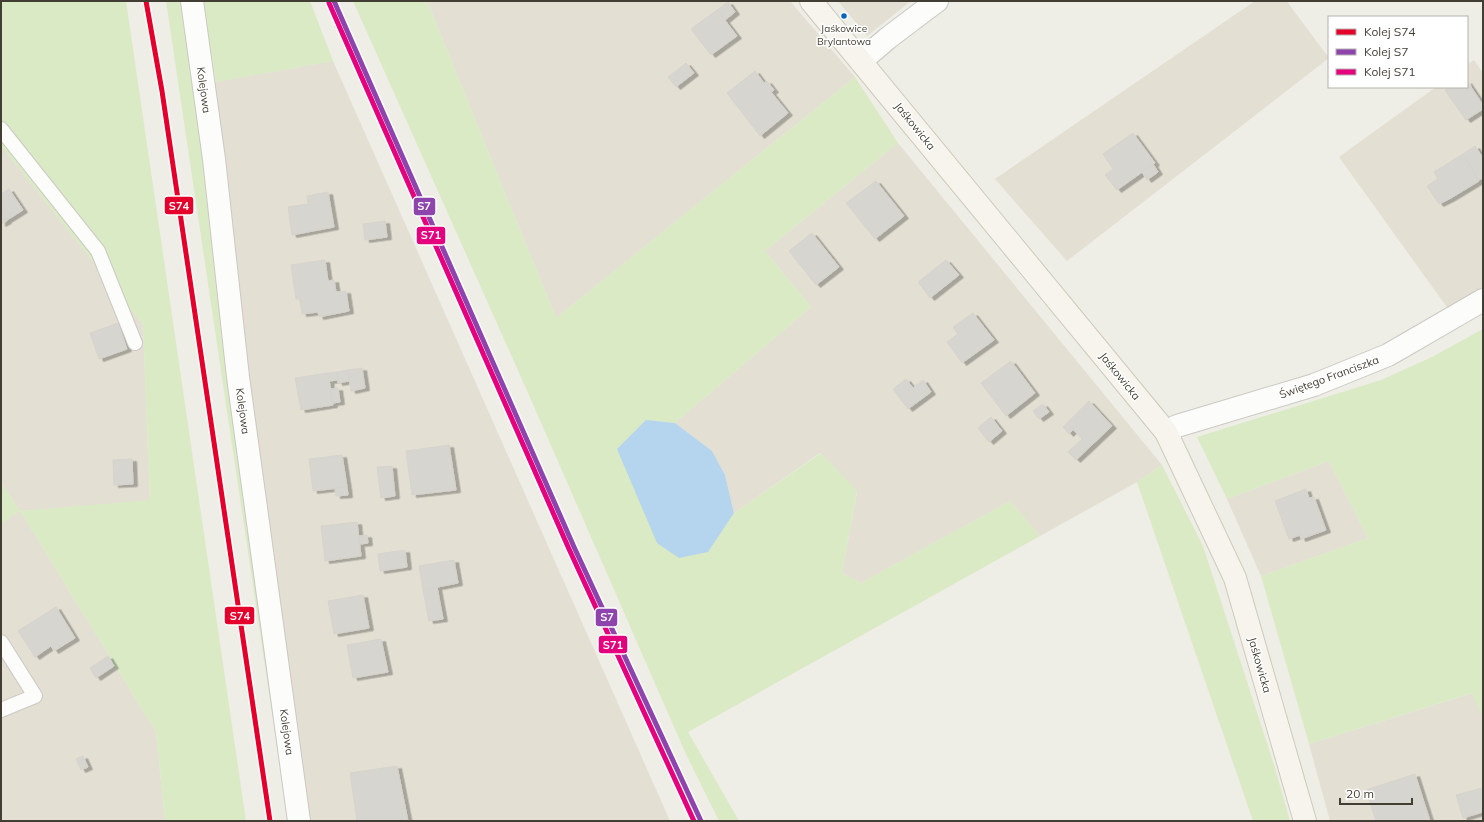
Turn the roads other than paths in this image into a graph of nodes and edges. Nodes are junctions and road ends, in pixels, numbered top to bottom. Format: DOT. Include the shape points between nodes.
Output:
graph roads {
  1 [pos="192,1"];
  2 [pos="811,1"];
  3 [pos="937,1"];
  4 [pos="861,61"];
  5 [pos="1,129"];
  6 [pos="1483,300"];
  7 [pos="135,343"];
  8 [pos="1166,432"];
  9 [pos="1,642"];
  10 [pos="1,710"];
  11 [pos="299,821"];
  12 [pos="1305,821"];
  1 -- 11 [label="street, Kolejowa" via="214,159 238,377"];
  2 -- 4 [label="street, Jaśkowicka"];
  3 -- 4 [label="street"];
  4 -- 8 [label="street, Jaśkowicka"];
  5 -- 7 [label="lane" via="98,251"];
  6 -- 8 [label="street, Świętego Franciszka" via="1388,355 1314,385 1177,426"];
  8 -- 12 [label="street, Jaśkowicka" via="1234,578"];
  9 -- 10 [label="lane" via="35,696"];
}
